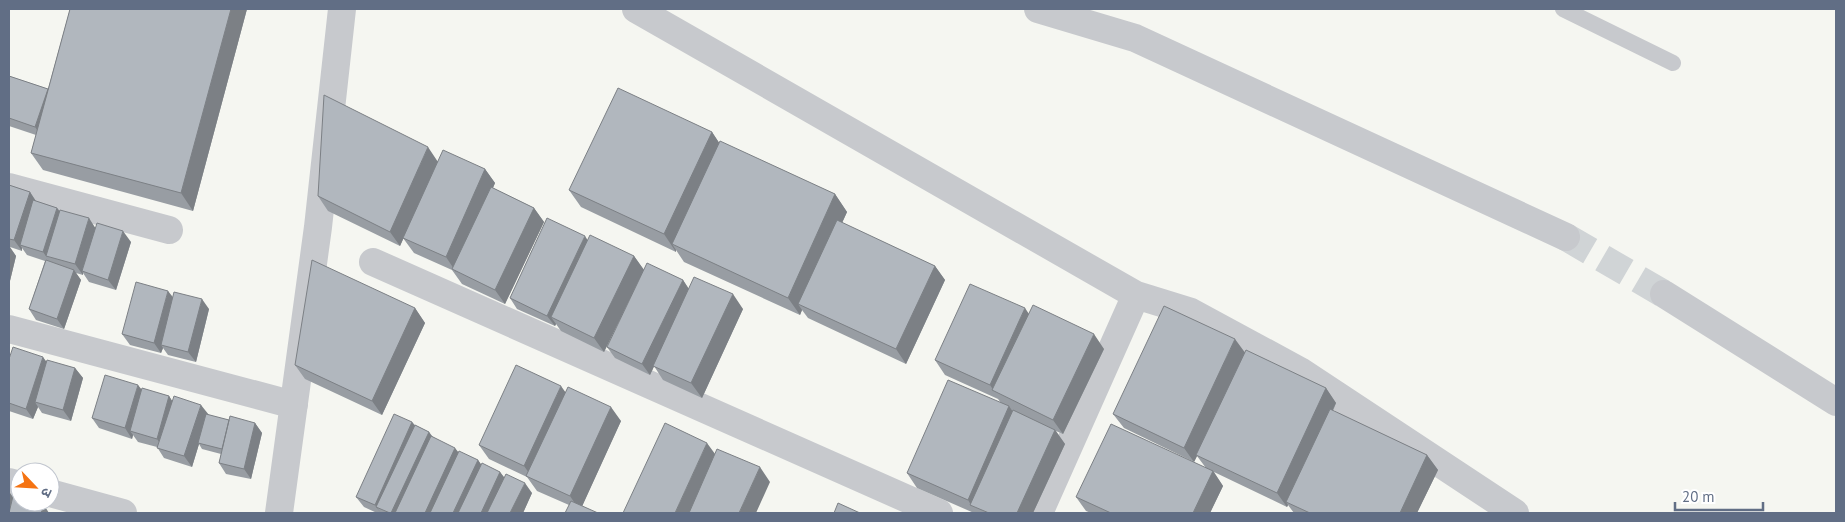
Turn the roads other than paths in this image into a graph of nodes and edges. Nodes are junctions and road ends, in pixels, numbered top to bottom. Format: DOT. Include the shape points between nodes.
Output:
graph roads {
  1 [pos="342,9"];
  2 [pos="636,9"];
  3 [pos="1038,9"];
  4 [pos="1562,9"];
  5 [pos="1673,63"];
  6 [pos="9,188"];
  7 [pos="169,230"];
  8 [pos="1566,237"];
  9 [pos="373,262"];
  10 [pos="1664,294"];
  11 [pos="1136,295"];
  12 [pos="9,329"];
  13 [pos="1836,402"];
  14 [pos="294,405"];
  15 [pos="60,497"];
  16 [pos="123,513"];
  17 [pos="279,513"];
  18 [pos="939,513"];
  19 [pos="1039,513"];
  20 [pos="1515,513"];
  1 -- 14 [label="street"];
  2 -- 11 [label="street"];
  3 -- 8 [label="street" via="1135,38"];
  4 -- 5 [label="lane"];
  6 -- 7 [label="street"];
  9 -- 18 [label="street"];
  10 -- 13 [label="street"];
  11 -- 19 [label="street"];
  11 -- 20 [label="street" via="1191,312 1300,371"];
  12 -- 14 [label="street"];
  14 -- 17 [label="street"];
  15 -- 16 [label="street"];
}
